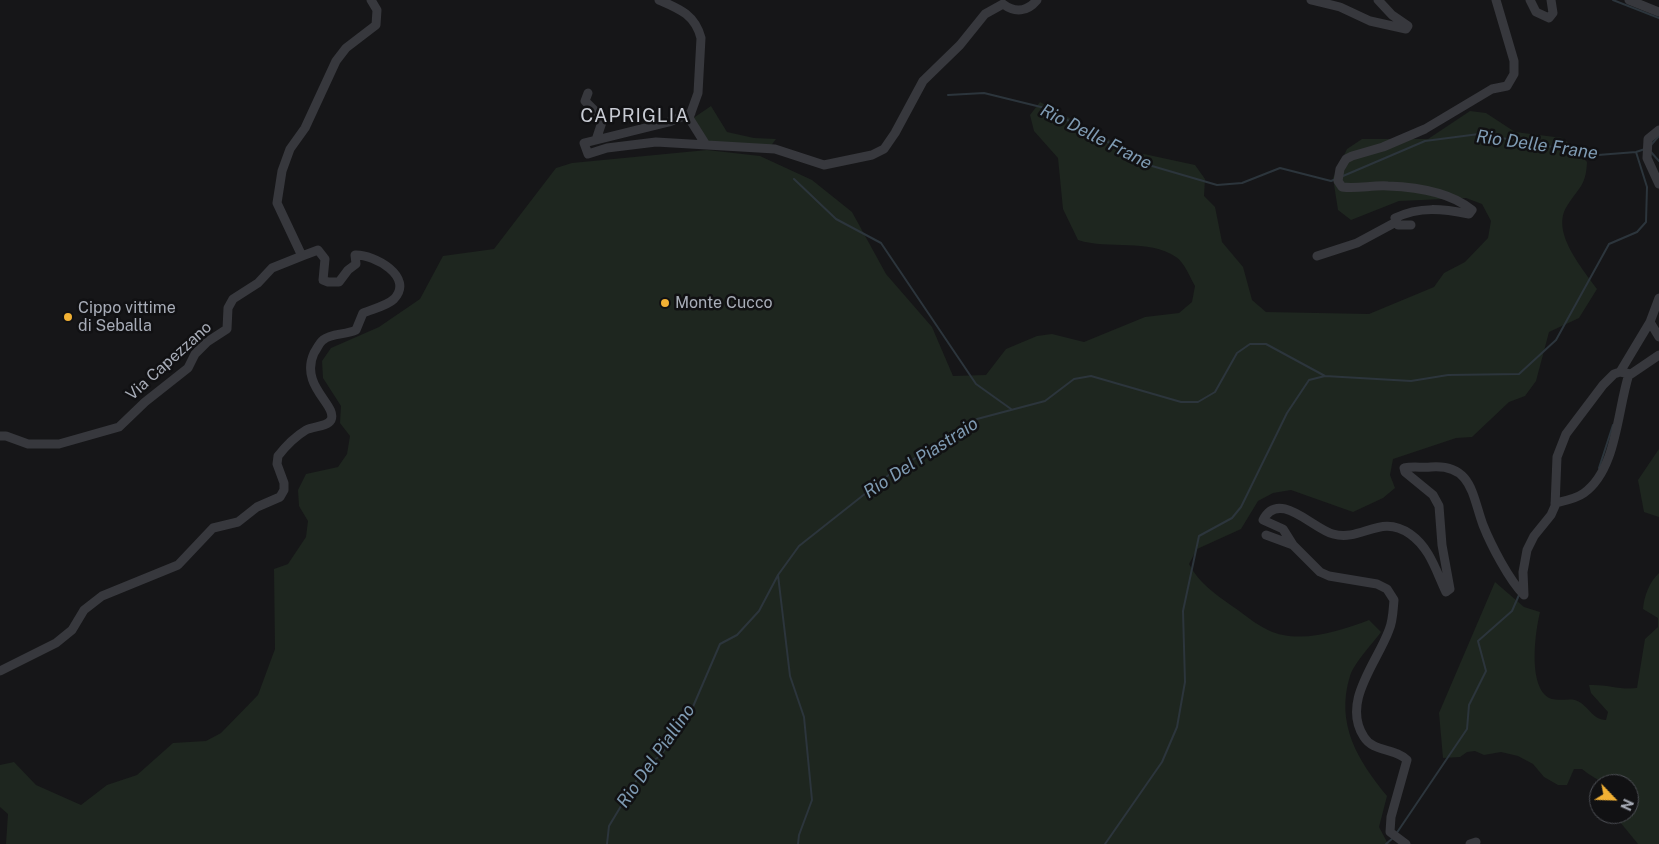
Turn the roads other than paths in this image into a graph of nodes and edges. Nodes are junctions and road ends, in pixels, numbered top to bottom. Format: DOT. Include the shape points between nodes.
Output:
graph roads {
  1 [pos="370,0"];
  2 [pos="659,0"];
  3 [pos="1037,0"];
  4 [pos="1311,0"];
  5 [pos="1378,0"];
  6 [pos="1496,0"];
  7 [pos="1530,0"];
  8 [pos="1550,0"];
  9 [pos="1629,0"];
  10 [pos="1002,2"];
  11 [pos="1659,12"];
  12 [pos="588,93"];
  13 [pos="691,113"];
  14 [pos="1659,130"];
  15 [pos="596,140"];
  16 [pos="706,145"];
  17 [pos="1659,184"];
  18 [pos="1396,222"];
  19 [pos="1411,225"];
  20 [pos="302,256"];
  21 [pos="1316,256"];
  22 [pos="1659,298"];
  23 [pos="1650,322"];
  24 [pos="1659,337"];
  25 [pos="1659,355"];
  26 [pos="1624,373"];
  27 [pos="0,436"];
  28 [pos="1555,503"];
  29 [pos="1266,535"];
  30 [pos="1293,545"];
  31 [pos="0,671"];
  32 [pos="1406,844"];
  1 -- 20 [label="street" via="377,10 376,25 346,48 336,61 305,128 290,149 282,171 277,203"];
  2 -- 13 [label="street" via="689,14 699,30 698,93"];
  3 -- 10 [label="street" via="1023,10 1015,10"];
  4 -- 5 [label="street" via="1340,7 1370,21 1406,29 1408,26"];
  6 -- 18 [label="street" via="1514,61 1514,74 1507,86 1492,89 1416,133 1383,148 1352,156 1340,169 1338,181 1342,187 1388,186 1445,194 1472,210 1469,214 1437,208 1403,214 1395,218"];
  7 -- 8 [label="street" via="1536,12 1550,18 1553,13"];
  9 -- 11 [label="street"];
  10 -- 16 [label="street" via="985,14 960,45 923,81 895,134 884,149 872,155 824,165 775,149"];
  12 -- 15 [label="street" via="585,101 602,119"];
  13 -- 15 [label="street" via="669,122"];
  13 -- 16 [label="street" via="689,118"];
  14 -- 17 [label="street" via="1648,139 1647,158"];
  15 -- 16 [label="street" via="584,143 588,154 607,148 656,142"];
  18 -- 19 [label="street" via="1398,225"];
  18 -- 21 [label="street" via="1357,243"];
  20 -- 27 [label="street, Via Capezzano" via="272,268 258,283 233,299 228,308 227,330 201,348 188,368 144,402 119,427 59,444 28,444"];
  20 -- 31 [label="street" via="318,250 325,259 324,280 339,282 356,264 355,255 362,255 395,274 400,288 393,300 363,313 356,330 331,336 317,348 310,371 313,383 332,412 332,418 328,423 306,430 278,456 277,464 284,483 280,498 257,507 238,522 213,528 178,565 102,596 84,610 72,630 56,643"];
  22 -- 23 [label="street"];
  23 -- 24 [label="street"];
  23 -- 26 [label="street"];
  25 -- 26 [label="street"];
  26 -- 28 [label="street" via="1614,374 1603,385 1566,434 1557,456"];
  26 -- 28 [label="street" via="1608,463 1598,481 1582,495"];
  28 -- 30 [label="street" via="1551,515 1527,550 1522,572 1524,595 1483,526 1470,486 1462,474 1442,466 1404,468 1433,495 1439,506 1442,545 1450,582 1450,589 1446,592 1424,547 1410,534 1388,524 1340,536 1330,534 1293,512 1274,509 1266,514 1263,520 1283,529"];
  29 -- 30 [label="street"];
  30 -- 32 [label="street" via="1320,572 1377,584 1387,589 1394,600 1390,629 1356,705 1363,737 1370,744 1401,754 1407,760 1390,832"];
}
